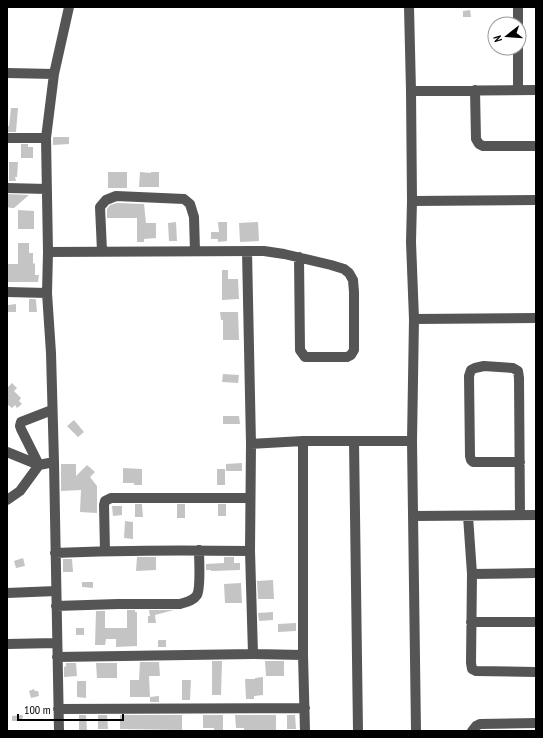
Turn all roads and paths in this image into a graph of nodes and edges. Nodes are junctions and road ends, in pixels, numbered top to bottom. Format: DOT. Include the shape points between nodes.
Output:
graph roads {
  1 [pos="69,7"];
  2 [pos="409,7"];
  3 [pos="518,56"];
  4 [pos="7,73"];
  5 [pos="54,74"];
  6 [pos="475,90"];
  7 [pos="518,90"];
  8 [pos="536,90"];
  9 [pos="411,91"];
  10 [pos="7,138"];
  11 [pos="46,138"];
  12 [pos="536,146"];
  13 [pos="7,188"];
  14 [pos="47,190"];
  15 [pos="536,200"];
  16 [pos="412,201"];
  17 [pos="102,251"];
  18 [pos="195,251"];
  19 [pos="247,251"];
  20 [pos="48,252"];
  21 [pos="299,258"];
  22 [pos="7,292"];
  23 [pos="47,293"];
  24 [pos="536,318"];
  25 [pos="414,319"];
  26 [pos="52,410"];
  27 [pos="354,440"];
  28 [pos="303,441"];
  29 [pos="412,441"];
  30 [pos="251,444"];
  31 [pos="7,452"];
  32 [pos="54,462"];
  33 [pos="520,462"];
  34 [pos="39,465"];
  35 [pos="250,498"];
  36 [pos="7,500"];
  37 [pos="520,515"];
  38 [pos="536,515"];
  39 [pos="413,516"];
  40 [pos="468,516"];
  41 [pos="199,550"];
  42 [pos="105,551"];
  43 [pos="250,551"];
  44 [pos="55,553"];
  45 [pos="536,573"];
  46 [pos="472,574"];
  47 [pos="56,591"];
  48 [pos="7,593"];
  49 [pos="56,606"];
  50 [pos="471,622"];
  51 [pos="536,622"];
  52 [pos="56,643"];
  53 [pos="7,644"];
  54 [pos="252,654"];
  55 [pos="303,655"];
  56 [pos="57,657"];
  57 [pos="536,672"];
  58 [pos="305,708"];
  59 [pos="58,709"];
  60 [pos="536,723"];
  61 [pos="58,731"];
  62 [pos="306,731"];
  63 [pos="358,731"];
  64 [pos="416,731"];
  65 [pos="472,731"];
  1 -- 5 [label="street"];
  2 -- 9 [label="street"];
  3 -- 7 [label="street"];
  4 -- 5 [label="street"];
  5 -- 11 [label="street"];
  6 -- 7 [label="street"];
  6 -- 9 [label="street"];
  6 -- 12 [label="street" via="476,139 479,144"];
  7 -- 8 [label="street"];
  9 -- 16 [label="street"];
  10 -- 11 [label="street"];
  11 -- 14 [label="street"];
  13 -- 14 [label="street"];
  14 -- 20 [label="street"];
  15 -- 16 [label="street"];
  16 -- 25 [label="street"];
  17 -- 18 [label="street"];
  17 -- 18 [label="street" via="100,207 106,200 116,196 184,199 190,204 194,217"];
  17 -- 20 [label="street"];
  18 -- 19 [label="street"];
  19 -- 21 [label="street" via="264,251"];
  19 -- 30 [label="street"];
  20 -- 23 [label="street"];
  21 -- 21 [label="street" via="300,350 305,356 351,355 354,350 353,280 344,269"];
  22 -- 23 [label="street"];
  23 -- 26 [label="street"];
  24 -- 25 [label="street"];
  25 -- 29 [label="street"];
  26 -- 32 [label="street"];
  26 -- 34 [label="street" via="21,422 20,426"];
  27 -- 28 [label="street"];
  27 -- 29 [label="street"];
  27 -- 63 [label="street"];
  28 -- 30 [label="street"];
  28 -- 55 [label="street"];
  29 -- 39 [label="street"];
  30 -- 35 [label="street"];
  31 -- 34 [label="street"];
  32 -- 34 [label="street"];
  32 -- 44 [label="street"];
  33 -- 33 [label="street" via="518,371 513,368 484,366 471,370 471,460"];
  33 -- 37 [label="street"];
  34 -- 36 [label="street" via="20,491"];
  35 -- 42 [label="street" via="108,499 104,505"];
  35 -- 43 [label="street"];
  37 -- 38 [label="street"];
  37 -- 40 [label="street"];
  39 -- 40 [label="street"];
  39 -- 64 [label="street"];
  40 -- 46 [label="street"];
  41 -- 42 [label="street"];
  41 -- 43 [label="street"];
  41 -- 49 [label="street" via="199,589 189,602"];
  42 -- 44 [label="street"];
  43 -- 54 [label="street"];
  44 -- 47 [label="street"];
  45 -- 46 [label="street"];
  46 -- 50 [label="street"];
  47 -- 48 [label="street"];
  47 -- 49 [label="street"];
  49 -- 52 [label="street"];
  50 -- 51 [label="street"];
  50 -- 57 [label="street" via="473,669"];
  52 -- 53 [label="street"];
  52 -- 56 [label="street"];
  54 -- 55 [label="street"];
  54 -- 56 [label="street"];
  55 -- 58 [label="street"];
  56 -- 59 [label="street"];
  58 -- 59 [label="street"];
  58 -- 62 [label="street"];
  59 -- 61 [label="street"];
  60 -- 65 [label="street" via="480,724"];
}
